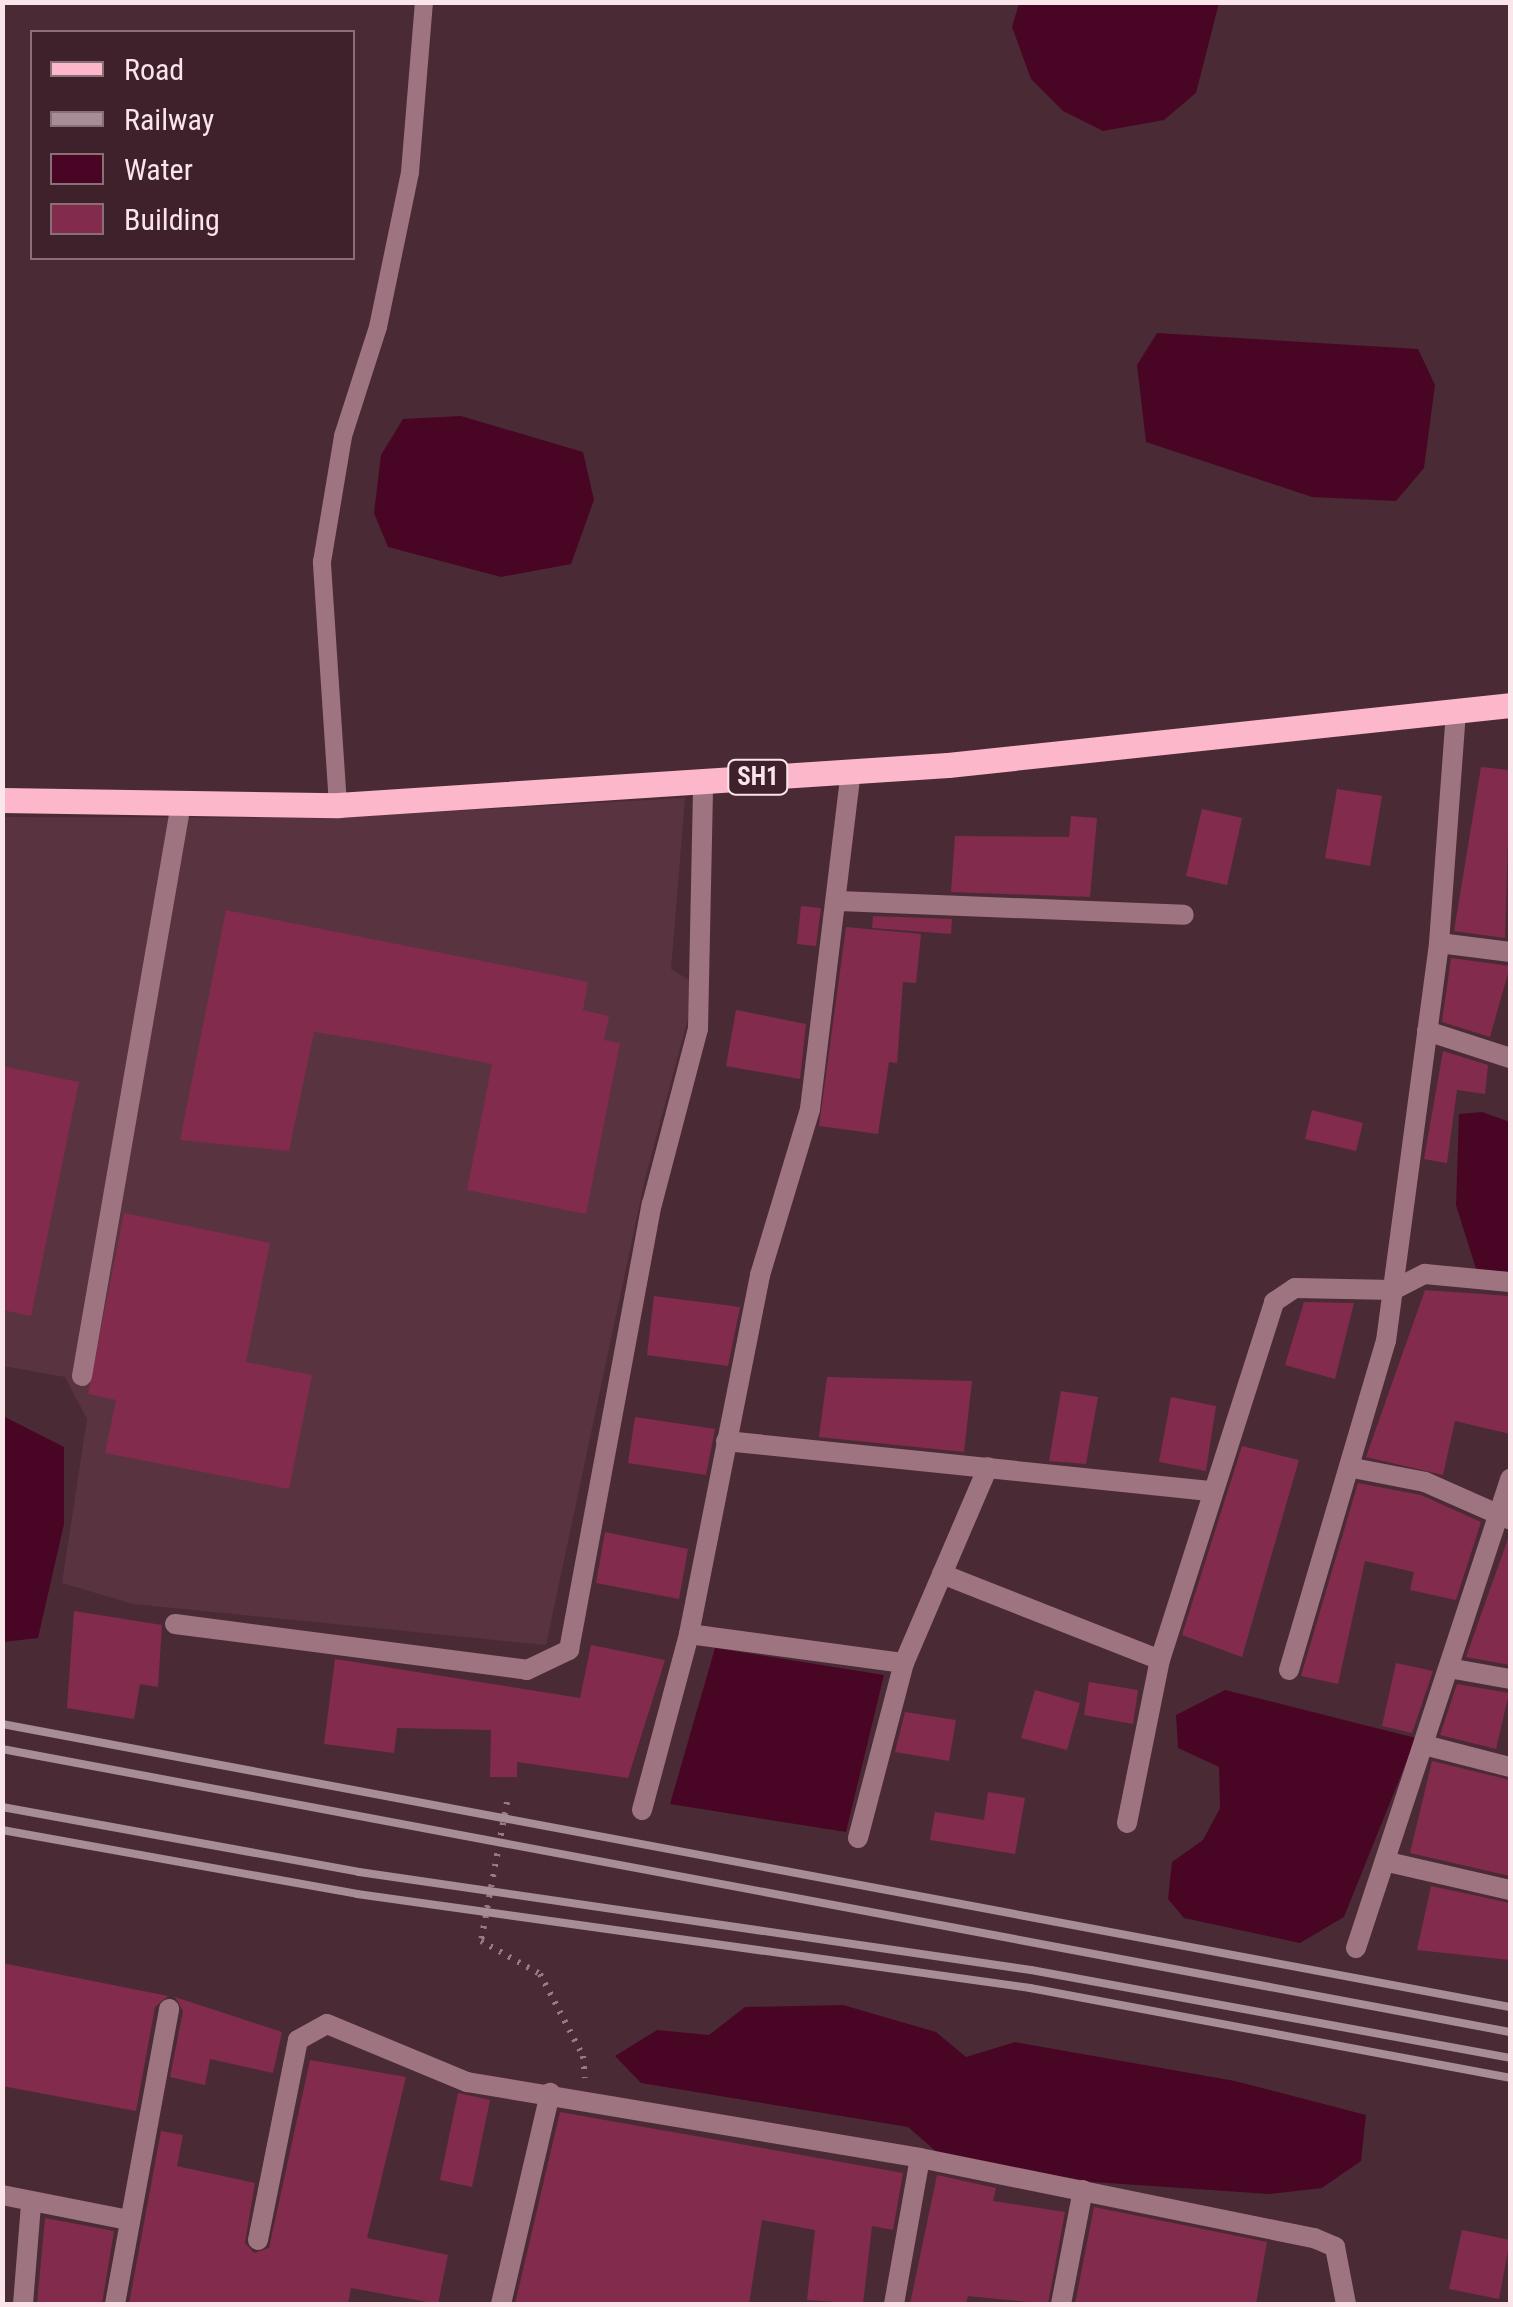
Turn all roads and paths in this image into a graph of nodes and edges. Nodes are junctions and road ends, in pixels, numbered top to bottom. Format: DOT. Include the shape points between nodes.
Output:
graph roads {
  1 [pos="424,2"];
  2 [pos="1510,705"];
  3 [pos="1456,713"];
  4 [pos="851,771"];
  5 [pos="702,781"];
  6 [pos="2,800"];
  7 [pos="338,804"];
  8 [pos="180,809"];
  9 [pos="839,901"];
  10 [pos="1184,915"];
  11 [pos="1439,943"];
  12 [pos="1510,952"];
  13 [pos="1427,1032"];
  14 [pos="1510,1058"];
  15 [pos="1510,1282"];
  16 [pos="1392,1290"];
  17 [pos="82,1376"];
  18 [pos="726,1441"];
  19 [pos="988,1468"];
  20 [pos="1353,1468"];
  21 [pos="1510,1479"];
  22 [pos="1209,1491"];
  23 [pos="1504,1517"];
  24 [pos="942,1574"];
  25 [pos="175,1624"];
  26 [pos="689,1634"];
  27 [pos="1160,1660"];
  28 [pos="904,1663"];
  29 [pos="1454,1669"];
  30 [pos="1289,1670"];
  31 [pos="1510,1679"];
  32 [pos="1428,1746"];
  33 [pos="1510,1766"];
  34 [pos="507,1802"];
  35 [pos="642,1810"];
  36 [pos="1128,1824"];
  37 [pos="858,1838"];
  38 [pos="1388,1862"];
  39 [pos="1510,1890"];
  40 [pos="1356,1948"];
  41 [pos="169,2009"];
  42 [pos="550,2093"];
  43 [pos="586,2100"];
  44 [pos="920,2158"];
  45 [pos="1083,2190"];
  46 [pos="2,2195"];
  47 [pos="31,2204"];
  48 [pos="128,2220"];
  49 [pos="258,2240"];
  50 [pos="23,2304"];
  51 [pos="116,2304"];
  52 [pos="501,2304"];
  53 [pos="894,2304"];
  54 [pos="1061,2304"];
  55 [pos="1346,2304"];
  1 -- 7 [label="lane" via="410,172 378,327 343,436 322,562"];
  2 -- 3 [label="main road, SH1"];
  3 -- 4 [label="main road, SH1"];
  3 -- 11 [label="street"];
  4 -- 5 [label="main road, SH1"];
  4 -- 9 [label="street"];
  5 -- 7 [label="main road, SH1"];
  5 -- 25 [label="street" via="704,993 652,1204 570,1650 528,1670"];
  6 -- 8 [label="main road, SH1"];
  7 -- 8 [label="main road, SH1"];
  8 -- 17 [label="street"];
  9 -- 10 [label="street"];
  9 -- 18 [label="street" via="810,1109 760,1275"];
  11 -- 12 [label="street"];
  11 -- 13 [label="street"];
  13 -- 14 [label="street"];
  13 -- 16 [label="street"];
  15 -- 16 [label="street" via="1425,1274"];
  16 -- 20 [label="street"];
  16 -- 22 [label="street" via="1295,1288 1274,1302"];
  18 -- 19 [label="street"];
  18 -- 26 [label="street"];
  19 -- 22 [label="street"];
  19 -- 24 [label="street"];
  20 -- 23 [label="street" via="1424,1482"];
  20 -- 30 [label="street"];
  21 -- 23 [label="street"];
  22 -- 27 [label="street"];
  23 -- 29 [label="street"];
  24 -- 27 [label="street"];
  24 -- 28 [label="street"];
  26 -- 28 [label="street"];
  26 -- 35 [label="street"];
  27 -- 36 [label="street"];
  28 -- 37 [label="street"];
  29 -- 31 [label="street"];
  29 -- 32 [label="street"];
  32 -- 33 [label="street"];
  32 -- 38 [label="street"];
  34 -- 43 [label="path" via="481,1941 540,1974 583,2056"];
  38 -- 39 [label="street"];
  38 -- 40 [label="street"];
  41 -- 48 [label="street"];
  42 -- 43 [label="street"];
  42 -- 49 [label="street" via="467,2082 328,2024 312,2027 298,2040"];
  42 -- 52 [label="street"];
  43 -- 44 [label="street"];
  44 -- 45 [label="street"];
  44 -- 53 [label="street"];
  45 -- 54 [label="street"];
  45 -- 55 [label="street" via="1334,2246"];
  46 -- 47 [label="street"];
  47 -- 48 [label="street"];
  47 -- 50 [label="street"];
  48 -- 51 [label="street"];
}
